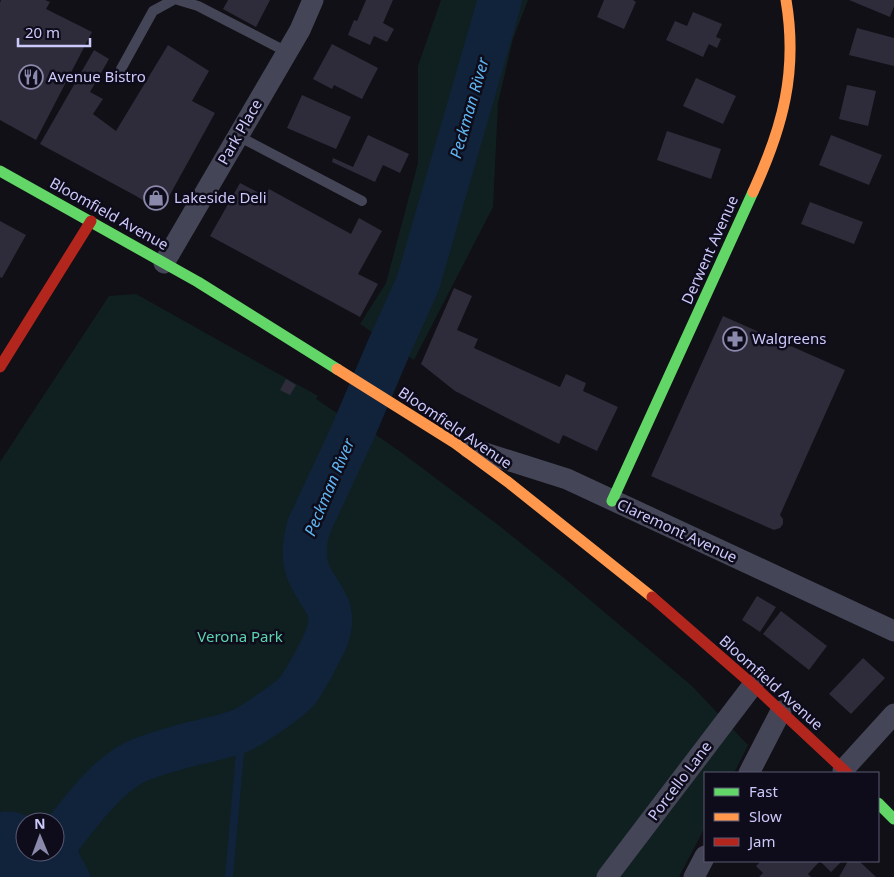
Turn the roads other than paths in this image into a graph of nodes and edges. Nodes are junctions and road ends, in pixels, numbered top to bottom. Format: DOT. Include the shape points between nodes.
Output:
graph roads {
  1 [pos="173,0"];
  2 [pos="178,0"];
  3 [pos="313,0"];
  4 [pos="786,0"];
  5 [pos="287,52"];
  6 [pos="121,69"];
  7 [pos="238,136"];
  8 [pos="0,171"];
  9 [pos="362,201"];
  10 [pos="90,221"];
  11 [pos="164,263"];
  12 [pos="0,367"];
  13 [pos="455,443"];
  14 [pos="612,501"];
  15 [pos="894,631"];
  16 [pos="753,685"];
  17 [pos="781,711"];
  18 [pos="894,714"];
  19 [pos="750,772"];
  20 [pos="845,772"];
  21 [pos="879,804"];
  22 [pos="894,819"];
  23 [pos="704,858"];
  24 [pos="607,877"];
  25 [pos="694,877"];
  1 -- 6 [label="lane" via="153,11"];
  2 -- 5 [label="lane" via="198,6"];
  3 -- 5 [label="street, Park Place"];
  4 -- 14 [label="main road, Derwent Avenue" via="791,26 791,73 776,136"];
  5 -- 7 [label="street, Park Place"];
  7 -- 9 [label="lane"];
  7 -- 11 [label="street, Park Place"];
  8 -- 10 [label="main road, Bloomfield Avenue"];
  10 -- 11 [label="main road, Bloomfield Avenue"];
  10 -- 12 [label="main road"];
  11 -- 13 [label="main road, Bloomfield Avenue"];
  13 -- 14 [label="street, Claremont Avenue" via="566,479"];
  13 -- 16 [label="main road, Bloomfield Avenue" via="634,583"];
  14 -- 15 [label="street, Claremont Avenue"];
  16 -- 17 [label="main road, Bloomfield Avenue"];
  16 -- 24 [label="street, Porcello Lane"];
  17 -- 19 [label="street"];
  17 -- 20 [label="main road, Bloomfield Avenue"];
  18 -- 20 [label="street"];
  21 -- 22 [label="main road"];
  23 -- 25 [label="street"];
}
